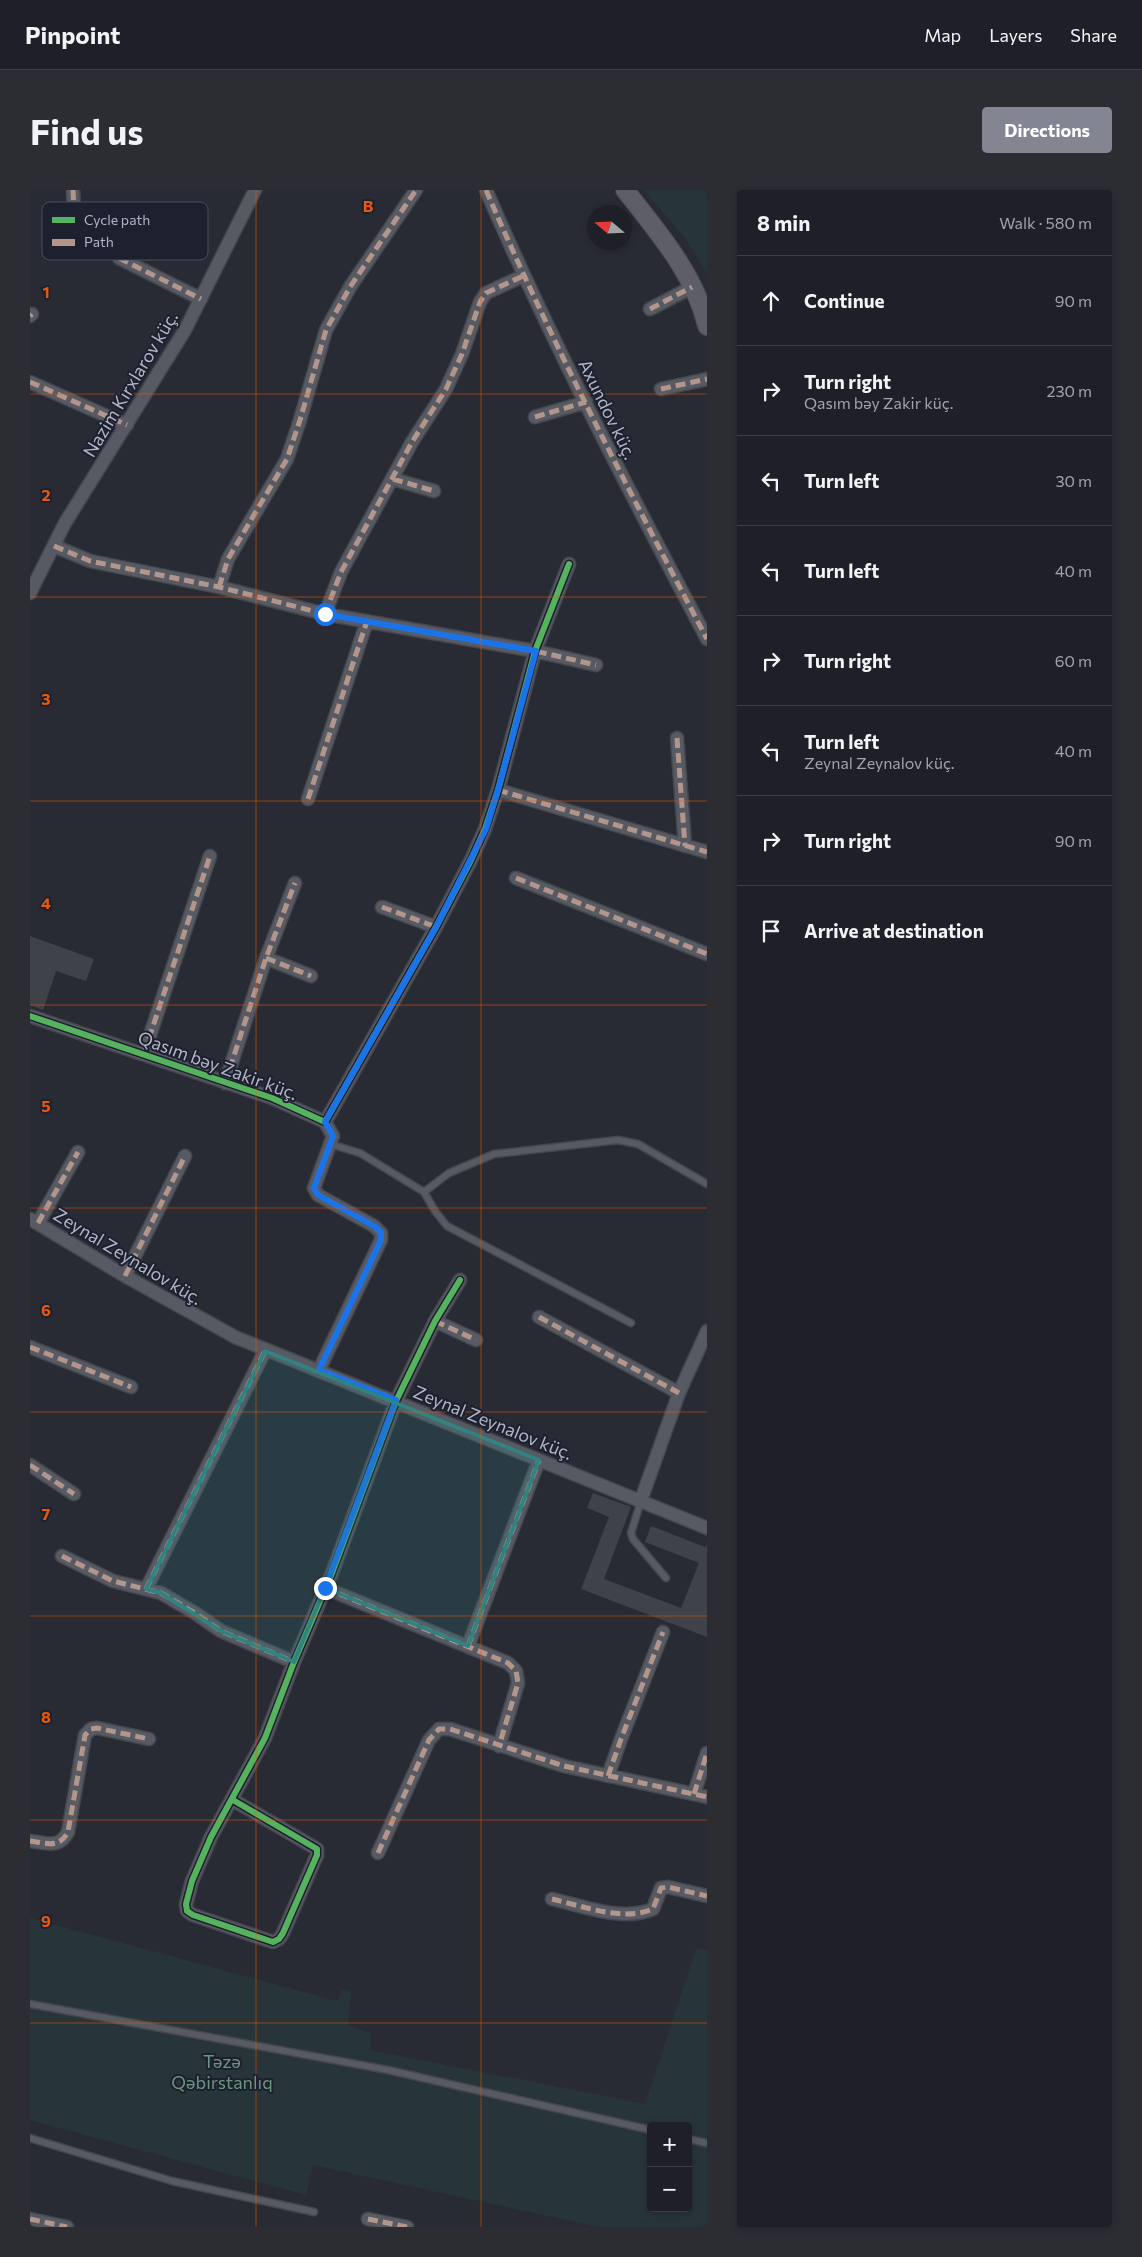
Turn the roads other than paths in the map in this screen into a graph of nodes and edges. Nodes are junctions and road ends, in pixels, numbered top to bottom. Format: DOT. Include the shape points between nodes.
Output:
graph roads {
  1 [pos="255,190"];
  2 [pos="416,190"];
  3 [pos="486,190"];
  4 [pos="626,190"];
  5 [pos="124,260"];
  6 [pos="523,276"];
  7 [pos="692,287"];
  8 [pos="201,299"];
  9 [pos="650,309"];
  10 [pos="706,321"];
  11 [pos="707,379"];
  12 [pos="30,382"];
  13 [pos="661,389"];
  14 [pos="586,402"];
  15 [pos="535,418"];
  16 [pos="126,425"];
  17 [pos="393,479"];
  18 [pos="434,491"];
  19 [pos="54,546"];
  20 [pos="569,564"];
  21 [pos="219,587"];
  22 [pos="30,593"];
  23 [pos="325,614"];
  24 [pos="367,621"];
  25 [pos="707,639"];
  26 [pos="536,651"];
  27 [pos="596,665"];
  28 [pos="677,738"];
  29 [pos="498,790"];
  30 [pos="308,799"];
  31 [pos="685,846"];
  32 [pos="707,852"];
  33 [pos="210,856"];
  34 [pos="516,878"];
  35 [pos="295,883"];
  36 [pos="382,907"];
  37 [pos="436,927"];
  38 [pos="707,954"];
  39 [pos="266,958"];
  40 [pos="311,976"];
  41 [pos="30,1016"];
  42 [pos="144,1053"];
  43 [pos="226,1083"];
  44 [pos="325,1122"];
  45 [pos="330,1144"];
  46 [pos="78,1152"];
  47 [pos="185,1156"];
  48 [pos="707,1184"];
  49 [pos="424,1192"];
  50 [pos="34,1221"];
  51 [pos="125,1276"];
  52 [pos="460,1280"];
  53 [pos="539,1317"];
  54 [pos="435,1321"];
  55 [pos="631,1324"];
  56 [pos="707,1331"];
  57 [pos="476,1340"];
  58 [pos="30,1347"];
  59 [pos="265,1351"];
  60 [pos="319,1370"];
  61 [pos="132,1387"];
  62 [pos="679,1393"];
  63 [pos="396,1400"];
  64 [pos="539,1460"];
  65 [pos="30,1465"];
  66 [pos="74,1494"];
  67 [pos="641,1500"];
  68 [pos="707,1528"];
  69 [pos="62,1556"];
  70 [pos="666,1578"];
  71 [pos="325,1588"];
  72 [pos="146,1589"];
  73 [pos="663,1632"];
  74 [pos="468,1646"];
  75 [pos="294,1662"];
  76 [pos="149,1739"];
  77 [pos="499,1746"];
  78 [pos="707,1753"];
  79 [pos="608,1776"];
  80 [pos="694,1794"];
  81 [pos="707,1797"];
  82 [pos="233,1800"];
  83 [pos="30,1842"];
  84 [pos="378,1853"];
  85 [pos="707,1896"];
  86 [pos="552,1900"];
  87 [pos="30,2004"];
  88 [pos="647,2129"];
  89 [pos="30,2138"];
  90 [pos="692,2140"];
  91 [pos="707,2144"];
  92 [pos="314,2212"];
  93 [pos="30,2219"];
  94 [pos="368,2219"];
  95 [pos="68,2227"];
  96 [pos="407,2227"];
  1 -- 8 [label="street, Nazim Kırxlarov küç."];
  2 -- 21 [label="street" via="350,287 326,330 287,459 228,559"];
  3 -- 6 [label="street, Axundov küç."];
  4 -- 7 [label="street" via="667,244"];
  5 -- 8 [label="street"];
  6 -- 14 [label="street, Axundov küç."];
  6 -- 17 [label="street" via="486,293 480,302 446,389"];
  7 -- 9 [label="street"];
  7 -- 10 [label="street"];
  8 -- 16 [label="street, Nazim Kırxlarov küç." via="165,365"];
  11 -- 13 [label="street"];
  12 -- 16 [label="street"];
  14 -- 15 [label="street"];
  14 -- 25 [label="street, Axundov küç."];
  16 -- 19 [label="street, Nazim Kırxlarov küç."];
  17 -- 18 [label="street"];
  17 -- 23 [label="street" via="341,572"];
  19 -- 21 [label="street" via="90,562"];
  19 -- 22 [label="street, Nazim Kırxlarov küç."];
  20 -- 26 [label="street"];
  21 -- 23 [label="street"];
  23 -- 24 [label="street"];
  24 -- 26 [label="street"];
  24 -- 30 [label="street"];
  26 -- 27 [label="street"];
  26 -- 29 [label="street"];
  28 -- 31 [label="street"];
  29 -- 31 [label="street"];
  29 -- 37 [label="street" via="486,829"];
  31 -- 32 [label="street"];
  33 -- 42 [label="street"];
  34 -- 38 [label="street"];
  35 -- 39 [label="street"];
  36 -- 37 [label="street"];
  37 -- 44 [label="street"];
  39 -- 40 [label="street"];
  39 -- 43 [label="street"];
  41 -- 42 [label="street, Qasım bəy Zakir küç."];
  42 -- 43 [label="street, Qasım bəy Zakir küç."];
  43 -- 44 [label="street, Qasım bəy Zakir küç." via="272,1098"];
  44 -- 45 [label="street" via="333,1136"];
  45 -- 49 [label="lane" via="360,1153"];
  45 -- 60 [label="street" via="314,1188 318,1195 374,1226 381,1232 381,1240"];
  46 -- 50 [label="street"];
  47 -- 51 [label="street"];
  48 -- 49 [label="lane" via="638,1144 618,1140 494,1154 449,1173"];
  49 -- 55 [label="lane" via="447,1226"];
  50 -- 51 [label="street, Zeynal Zeynalov küç."];
  51 -- 59 [label="street, Zeynal Zeynalov küç." via="198,1318"];
  52 -- 54 [label="street"];
  53 -- 62 [label="street"];
  54 -- 57 [label="street"];
  54 -- 63 [label="street"];
  56 -- 62 [label="street"];
  58 -- 61 [label="street"];
  59 -- 60 [label="street, Zeynal Zeynalov küç."];
  59 -- 72 [label="street"];
  60 -- 63 [label="street, Zeynal Zeynalov küç."];
  62 -- 67 [label="street"];
  63 -- 64 [label="street, Zeynal Zeynalov küç."];
  63 -- 71 [label="street"];
  64 -- 67 [label="street, Zeynal Zeynalov küç."];
  64 -- 74 [label="street"];
  65 -- 66 [label="street"];
  67 -- 68 [label="street, Zeynal Zeynalov küç."];
  67 -- 70 [label="lane" via="631,1533"];
  69 -- 72 [label="street" via="113,1581"];
  71 -- 74 [label="street"];
  71 -- 75 [label="street"];
  72 -- 75 [label="street" via="161,1593 221,1631"];
  73 -- 79 [label="street"];
  74 -- 77 [label="street" via="508,1663 516,1671 518,1682"];
  75 -- 82 [label="street" via="265,1738"];
  76 -- 83 [label="street" via="91,1729 85,1735 68,1832 57,1844"];
  77 -- 79 [label="street"];
  77 -- 84 [label="street" via="450,1729 438,1729 429,1740"];
  78 -- 80 [label="street"];
  79 -- 80 [label="street"];
  80 -- 81 [label="street"];
  82 -- 82 [label="street" via="317,1849 317,1856 283,1933 273,1942 187,1911 192,1881 211,1837"];
  85 -- 86 [label="street" via="661,1888 653,1909 634,1915"];
  87 -- 88 [label="lane" via="388,2070"];
  89 -- 92 [label="lane" via="172,2181"];
  90 -- 91 [label="lane"];
  93 -- 95 [label="street"];
  94 -- 96 [label="street"];
}
